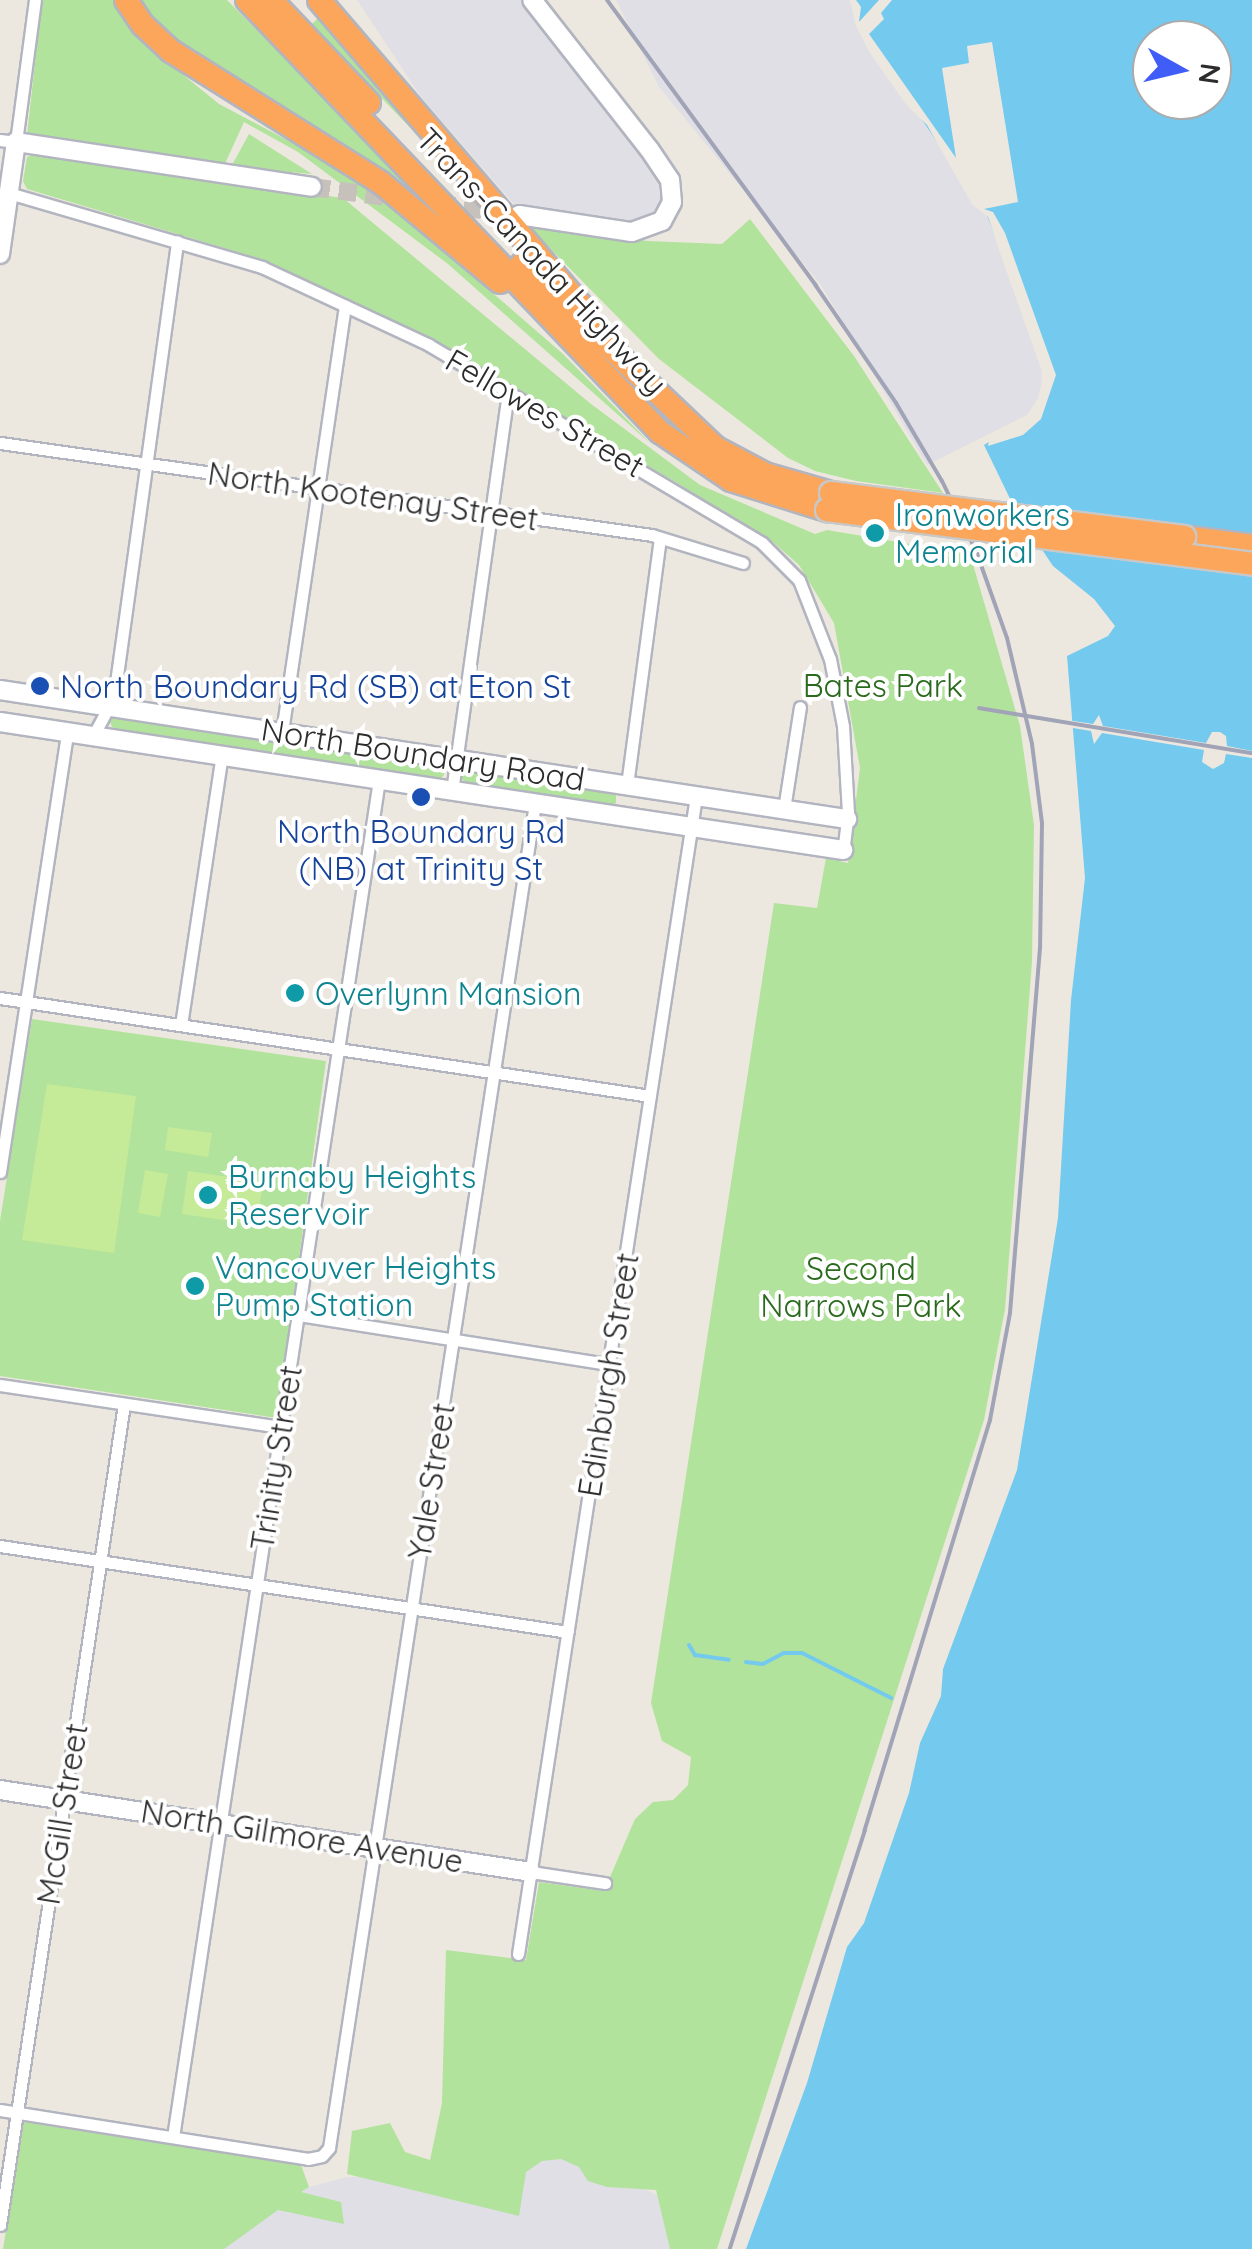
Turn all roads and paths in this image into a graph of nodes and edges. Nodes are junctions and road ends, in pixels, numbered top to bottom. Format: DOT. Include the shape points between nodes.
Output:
graph roads {
  1 [pos="35,0"];
  2 [pos="126,0"];
  3 [pos="247,0"];
  4 [pos="271,0"];
  5 [pos="319,0"];
  6 [pos="532,0"];
  7 [pos="8,141"];
  8 [pos="312,187"];
  9 [pos="9,194"];
  10 [pos="519,215"];
  11 [pos="177,240"];
  12 [pos="0,254"];
  13 [pos="345,306"];
  14 [pos="648,386"];
  15 [pos="508,393"];
  16 [pos="631,405"];
  17 [pos="0,443"];
  18 [pos="147,464"];
  19 [pos="316,488"];
  20 [pos="829,502"];
  21 [pos="490,512"];
  22 [pos="660,538"];
  23 [pos="1252,546"];
  24 [pos="742,563"];
  25 [pos="1252,564"];
  26 [pos="0,690"];
  27 [pos="109,706"];
  28 [pos="800,707"];
  29 [pos="0,722"];
  30 [pos="67,732"];
  31 [pos="282,732"];
  32 [pos="93,736"];
  33 [pos="222,755"];
  34 [pos="456,760"];
  35 [pos="379,780"];
  36 [pos="627,785"];
  37 [pos="452,790"];
  38 [pos="696,796"];
  39 [pos="535,804"];
  40 [pos="784,809"];
  41 [pos="847,819"];
  42 [pos="691,828"];
  43 [pos="843,850"];
  44 [pos="0,998"];
  45 [pos="26,1002"];
  46 [pos="181,1025"];
  47 [pos="338,1048"];
  48 [pos="495,1072"];
  49 [pos="650,1096"];
  50 [pos="0,1172"];
  51 [pos="298,1315"];
  52 [pos="452,1340"];
  53 [pos="610,1364"];
  54 [pos="0,1385"];
  55 [pos="124,1404"];
  56 [pos="282,1427"];
  57 [pos="0,1546"];
  58 [pos="100,1561"];
  59 [pos="257,1584"];
  60 [pos="412,1608"];
  61 [pos="568,1632"];
  62 [pos="0,1790"];
  63 [pos="64,1800"];
  64 [pos="220,1824"];
  65 [pos="376,1848"];
  66 [pos="531,1872"];
  67 [pos="604,1883"];
  68 [pos="518,1954"];
  69 [pos="0,2110"];
  70 [pos="17,2113"];
  71 [pos="173,2137"];
  72 [pos="0,2225"];
  1 -- 7 [label="street"];
  2 -- 16 [label="highway" via="170,51 407,203"];
  3 -- 16 [label="highway, Trans-Canada Highway"];
  4 -- 14 [label="highway, Trans-Canada Highway" via="546,290"];
  5 -- 14 [label="highway"];
  6 -- 10 [label="street" via="670,180 672,202 662,222 632,232"];
  7 -- 8 [label="street"];
  7 -- 9 [label="street"];
  9 -- 11 [label="street, Fellowes Street"];
  9 -- 12 [label="street"];
  11 -- 13 [label="street, Fellowes Street" via="262,267"];
  11 -- 18 [label="street"];
  13 -- 15 [label="street, Fellowes Street" via="429,345"];
  13 -- 19 [label="street"];
  14 -- 20 [label="highway, Trans-Canada Highway" via="716,448"];
  15 -- 21 [label="street"];
  15 -- 41 [label="street, Fellowes Street" via="734,525 791,570 830,659 843,726"];
  16 -- 20 [label="highway, Trans-Canada Highway" via="718,474 758,492"];
  17 -- 18 [label="street, North Kootenay Street"];
  18 -- 19 [label="street, North Kootenay Street"];
  18 -- 27 [label="street"];
  19 -- 21 [label="street, North Kootenay Street"];
  19 -- 31 [label="street"];
  20 -- 23 [label="highway, bridge"];
  20 -- 25 [label="highway, bridge"];
  21 -- 22 [label="street, North Kootenay Street"];
  21 -- 34 [label="street"];
  22 -- 24 [label="street, North Kootenay Street"];
  22 -- 36 [label="street"];
  26 -- 27 [label="street, North Boundary Road"];
  27 -- 31 [label="street, North Boundary Road"];
  27 -- 32 [label="street"];
  28 -- 40 [label="street"];
  29 -- 30 [label="street, North Boundary Road"];
  30 -- 32 [label="street, North Boundary Road"];
  30 -- 45 [label="street"];
  31 -- 34 [label="street, North Boundary Road"];
  32 -- 33 [label="street, North Boundary Road"];
  33 -- 35 [label="street, North Boundary Road"];
  33 -- 46 [label="street"];
  34 -- 36 [label="street, North Boundary Road"];
  34 -- 37 [label="street"];
  35 -- 37 [label="street, North Boundary Road"];
  35 -- 47 [label="street, Trinity Street"];
  36 -- 38 [label="street, North Boundary Road"];
  37 -- 39 [label="street, North Boundary Road"];
  38 -- 40 [label="street, North Boundary Road"];
  38 -- 42 [label="street, Edinburgh Street"];
  39 -- 42 [label="street, North Boundary Road"];
  39 -- 48 [label="street, Yale Street"];
  40 -- 41 [label="street, North Boundary Road"];
  41 -- 43 [label="street, Fellowes Street"];
  42 -- 43 [label="street, North Boundary Road"];
  42 -- 49 [label="street, Edinburgh Street"];
  44 -- 45 [label="street"];
  45 -- 46 [label="street"];
  45 -- 50 [label="street"];
  46 -- 47 [label="street"];
  47 -- 48 [label="street"];
  47 -- 51 [label="street, Trinity Street"];
  48 -- 49 [label="street"];
  48 -- 52 [label="street, Yale Street"];
  49 -- 53 [label="street, Edinburgh Street"];
  51 -- 52 [label="street"];
  51 -- 56 [label="street, Trinity Street"];
  52 -- 53 [label="street"];
  52 -- 60 [label="street, Yale Street"];
  53 -- 61 [label="street, Edinburgh Street"];
  54 -- 55 [label="street"];
  55 -- 56 [label="street"];
  55 -- 58 [label="street, McGill Street"];
  56 -- 59 [label="street, Trinity Street"];
  57 -- 58 [label="street"];
  58 -- 59 [label="street"];
  58 -- 63 [label="street, McGill Street"];
  59 -- 60 [label="street"];
  59 -- 64 [label="street, Trinity Street"];
  60 -- 61 [label="street"];
  60 -- 65 [label="street, Yale Street"];
  61 -- 66 [label="street, Edinburgh Street"];
  62 -- 63 [label="street, North Gilmore Avenue"];
  63 -- 64 [label="street, North Gilmore Avenue"];
  63 -- 70 [label="street, McGill Street"];
  64 -- 65 [label="street, North Gilmore Avenue"];
  64 -- 71 [label="street, Trinity Street"];
  65 -- 66 [label="street, North Gilmore Avenue"];
  65 -- 71 [label="street, Yale Street" via="322,2156"];
  66 -- 67 [label="street, North Gilmore Avenue"];
  66 -- 68 [label="street, Edinburgh Street"];
  69 -- 70 [label="street"];
  70 -- 71 [label="street"];
  70 -- 72 [label="street, McGill Street"];
}
